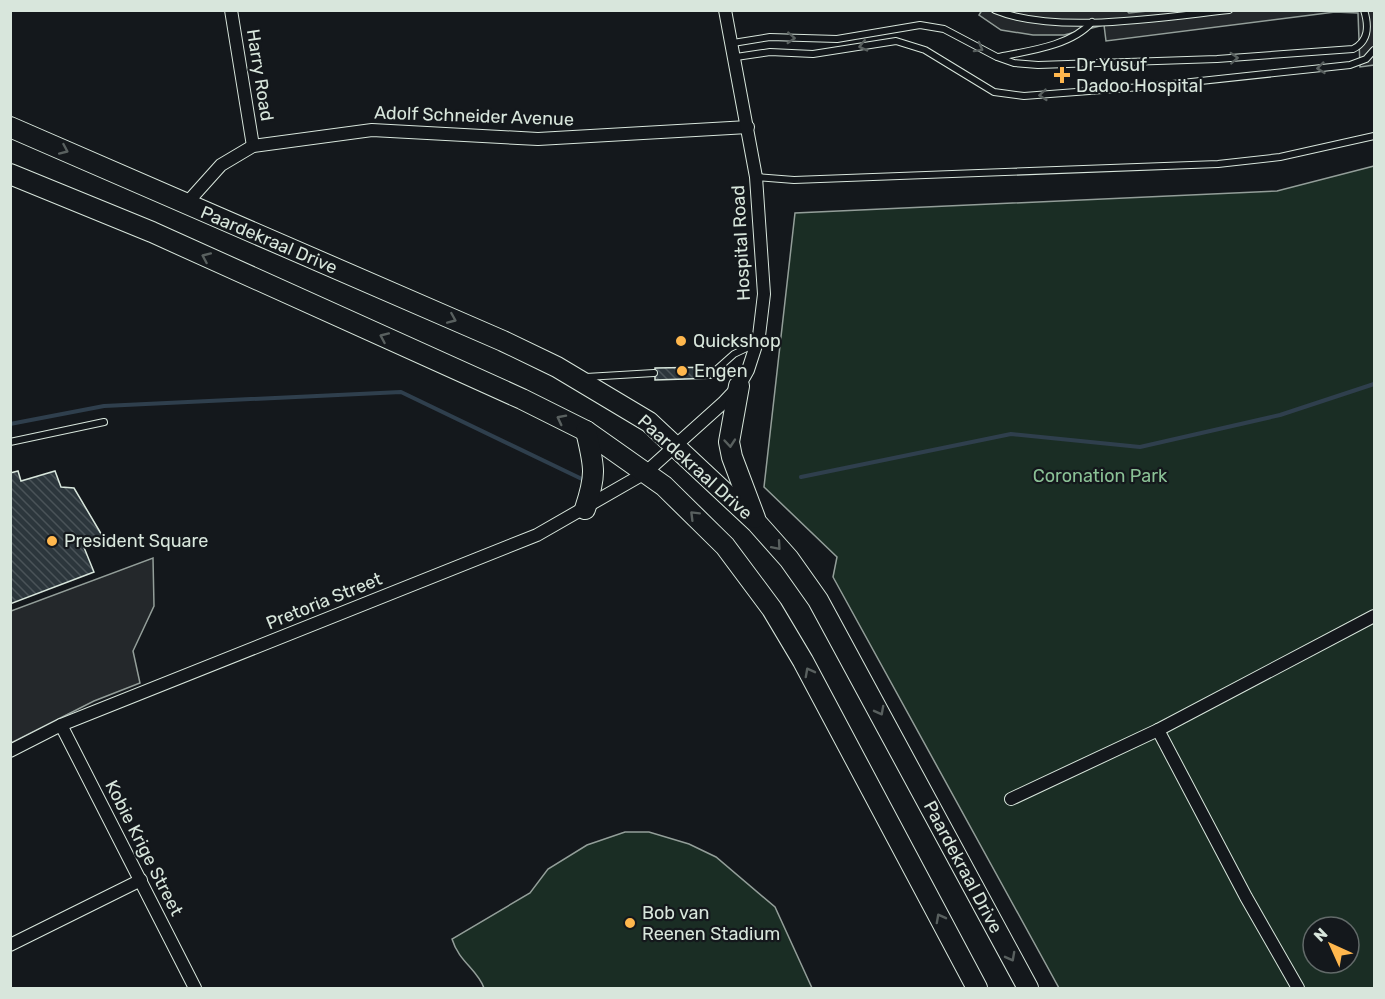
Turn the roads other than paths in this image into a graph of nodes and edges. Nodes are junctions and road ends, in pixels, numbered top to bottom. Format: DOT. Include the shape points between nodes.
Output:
graph roads {
  1 [pos="231,10"];
  2 [pos="726,10"];
  3 [pos="995,10"];
  4 [pos="1229,10"];
  5 [pos="1364,10"];
  6 [pos="1092,22"];
  7 [pos="733,43"];
  8 [pos="1374,50"];
  9 [pos="736,57"];
  10 [pos="997,57"];
  11 [pos="10,127"];
  12 [pos="748,127"];
  13 [pos="1374,136"];
  14 [pos="253,146"];
  15 [pos="10,174"];
  16 [pos="756,177"];
  17 [pos="186,204"];
  18 [pos="757,343"];
  19 [pos="716,370"];
  20 [pos="654,374"];
  21 [pos="576,378"];
  22 [pos="739,386"];
  23 [pos="104,422"];
  24 [pos="586,431"];
  25 [pos="10,442"];
  26 [pos="676,446"];
  27 [pos="645,473"];
  28 [pos="585,509"];
  29 [pos="757,523"];
  30 [pos="1374,616"];
  31 [pos="61,725"];
  32 [pos="1158,730"];
  33 [pos="10,751"];
  34 [pos="1011,799"];
  35 [pos="141,880"];
  36 [pos="10,945"];
  37 [pos="195,988"];
  38 [pos="977,988"];
  39 [pos="1028,988"];
  40 [pos="1298,988"];
  1 -- 14 [label="street, Harry Road"];
  2 -- 7 [label="street, Hospital Road"];
  3 -- 6 [label="lane" via="1030,21"];
  4 -- 6 [label="lane"];
  10 -- 5 [label="lane, one-way" via="1014,63 1078,64 1350,50 1361,44 1367,33"];
  6 -- 10 [label="lane" via="1067,38"];
  7 -- 9 [label="street, Hospital Road"];
  7 -- 10 [label="lane, one-way" via="770,37 837,39 920,25 944,29"];
  8 -- 9 [label="lane, one-way" via="1366,59 1350,65 1024,96 994,92 925,50 896,41 813,54 770,52"];
  9 -- 12 [label="street, Hospital Road"];
  11 -- 17 [label="main road, Paardekraal Drive, one-way"];
  12 -- 14 [label="street, Adolf Schneider Avenue" via="538,139 372,130"];
  12 -- 16 [label="street, Hospital Road"];
  13 -- 16 [label="lane" via="1280,158 1218,164 794,180"];
  14 -- 17 [label="street, Adolf Schneider Avenue" via="221,165"];
  24 -- 15 [label="main road, Paardekraal Drive, one-way" via="162,237"];
  16 -- 18 [label="street, Hospital Road" via="764,294"];
  17 -- 21 [label="main road, Paardekraal Drive, one-way" via="503,341"];
  18 -- 19 [label="lane" via="734,354"];
  18 -- 22 [label="street, Hospital Road"];
  20 -- 21 [label="lane"];
  21 -- 26 [label="main road, Paardekraal Drive" via="649,422"];
  22 -- 26 [label="street, Hospital Road"];
  22 -- 29 [label="main road, one-way" via="729,442"];
  23 -- 25 [label="lane"];
  24 -- 27 [label="main road, Paardekraal Drive"];
  24 -- 28 [label="main road" via="595,476"];
  26 -- 27 [label="street, Hospital Road"];
  26 -- 29 [label="main road, Paardekraal Drive"];
  27 -- 28 [label="street, Pretoria Street"];
  38 -- 27 [label="main road, Paardekraal Drive, one-way" via="772,609 725,546 670,491"];
  28 -- 31 [label="street, Pretoria Street" via="484,557"];
  29 -- 39 [label="main road, Paardekraal Drive, one-way" via="802,577 837,630"];
  30 -- 32 [label="street"];
  31 -- 33 [label="street, Pretoria Street"];
  31 -- 35 [label="street, Kobie Krige Street"];
  32 -- 34 [label="street"];
  32 -- 40 [label="street"];
  35 -- 36 [label="street"];
  35 -- 37 [label="street, Kobie Krige Street"];
}
